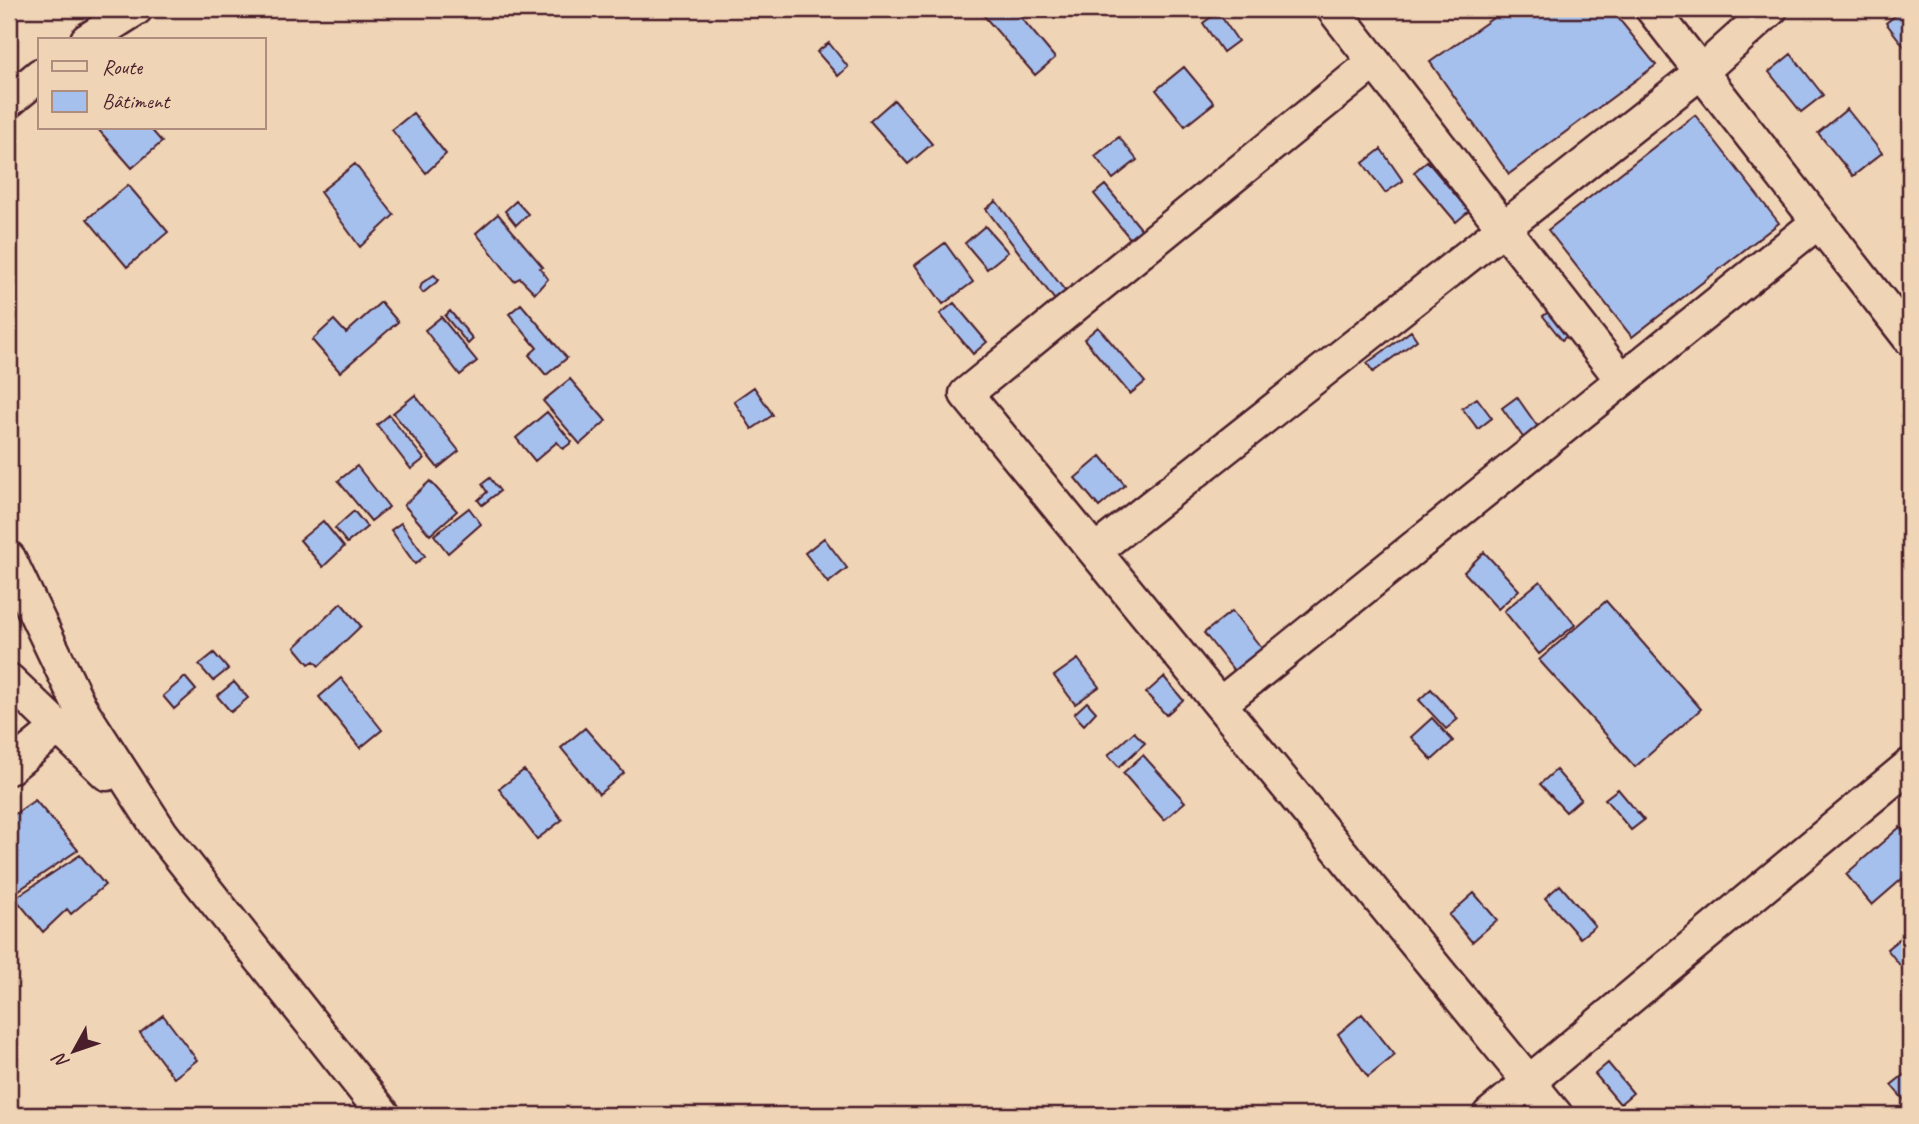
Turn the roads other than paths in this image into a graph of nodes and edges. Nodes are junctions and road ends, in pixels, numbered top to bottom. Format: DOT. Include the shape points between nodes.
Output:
graph roads {
  1 [pos="136,9"];
  2 [pos="1333,9"];
  3 [pos="1652,9"];
  4 [pos="1771,9"];
  5 [pos="90,38"];
  6 [pos="1374,62"];
  7 [pos="1700,72"];
  8 [pos="38,77"];
  9 [pos="9,101"];
  10 [pos="1818,222"];
  11 [pos="1503,228"];
  12 [pos="1910,339"];
  13 [pos="1622,380"];
  14 [pos="1095,551"];
  15 [pos="9,558"];
  16 [pos="9,680"];
  17 [pos="1220,704"];
  18 [pos="59,727"];
  19 [pos="1910,765"];
  20 [pos="9,768"];
  21 [pos="162,834"];
  22 [pos="1529,1083"];
  23 [pos="384,1115"];
  24 [pos="1489,1115"];
  25 [pos="1556,1115"];
  1 -- 5 [label="street"];
  2 -- 6 [label="street"];
  3 -- 7 [label="street"];
  4 -- 7 [label="street"];
  6 -- 11 [label="street"];
  6 -- 14 [label="street" via="966,394"];
  7 -- 10 [label="street"];
  7 -- 11 [label="street"];
  8 -- 9 [label="street"];
  10 -- 12 [label="street"];
  10 -- 13 [label="street"];
  11 -- 13 [label="street"];
  11 -- 14 [label="street"];
  13 -- 17 [label="street"];
  14 -- 17 [label="street"];
  15 -- 21 [label="street" via="80,708"];
  16 -- 18 [label="street"];
  17 -- 22 [label="street"];
  18 -- 20 [label="street"];
  18 -- 21 [label="street"];
  19 -- 22 [label="street"];
  21 -- 23 [label="street"];
  22 -- 24 [label="street"];
  22 -- 25 [label="street"];
}
